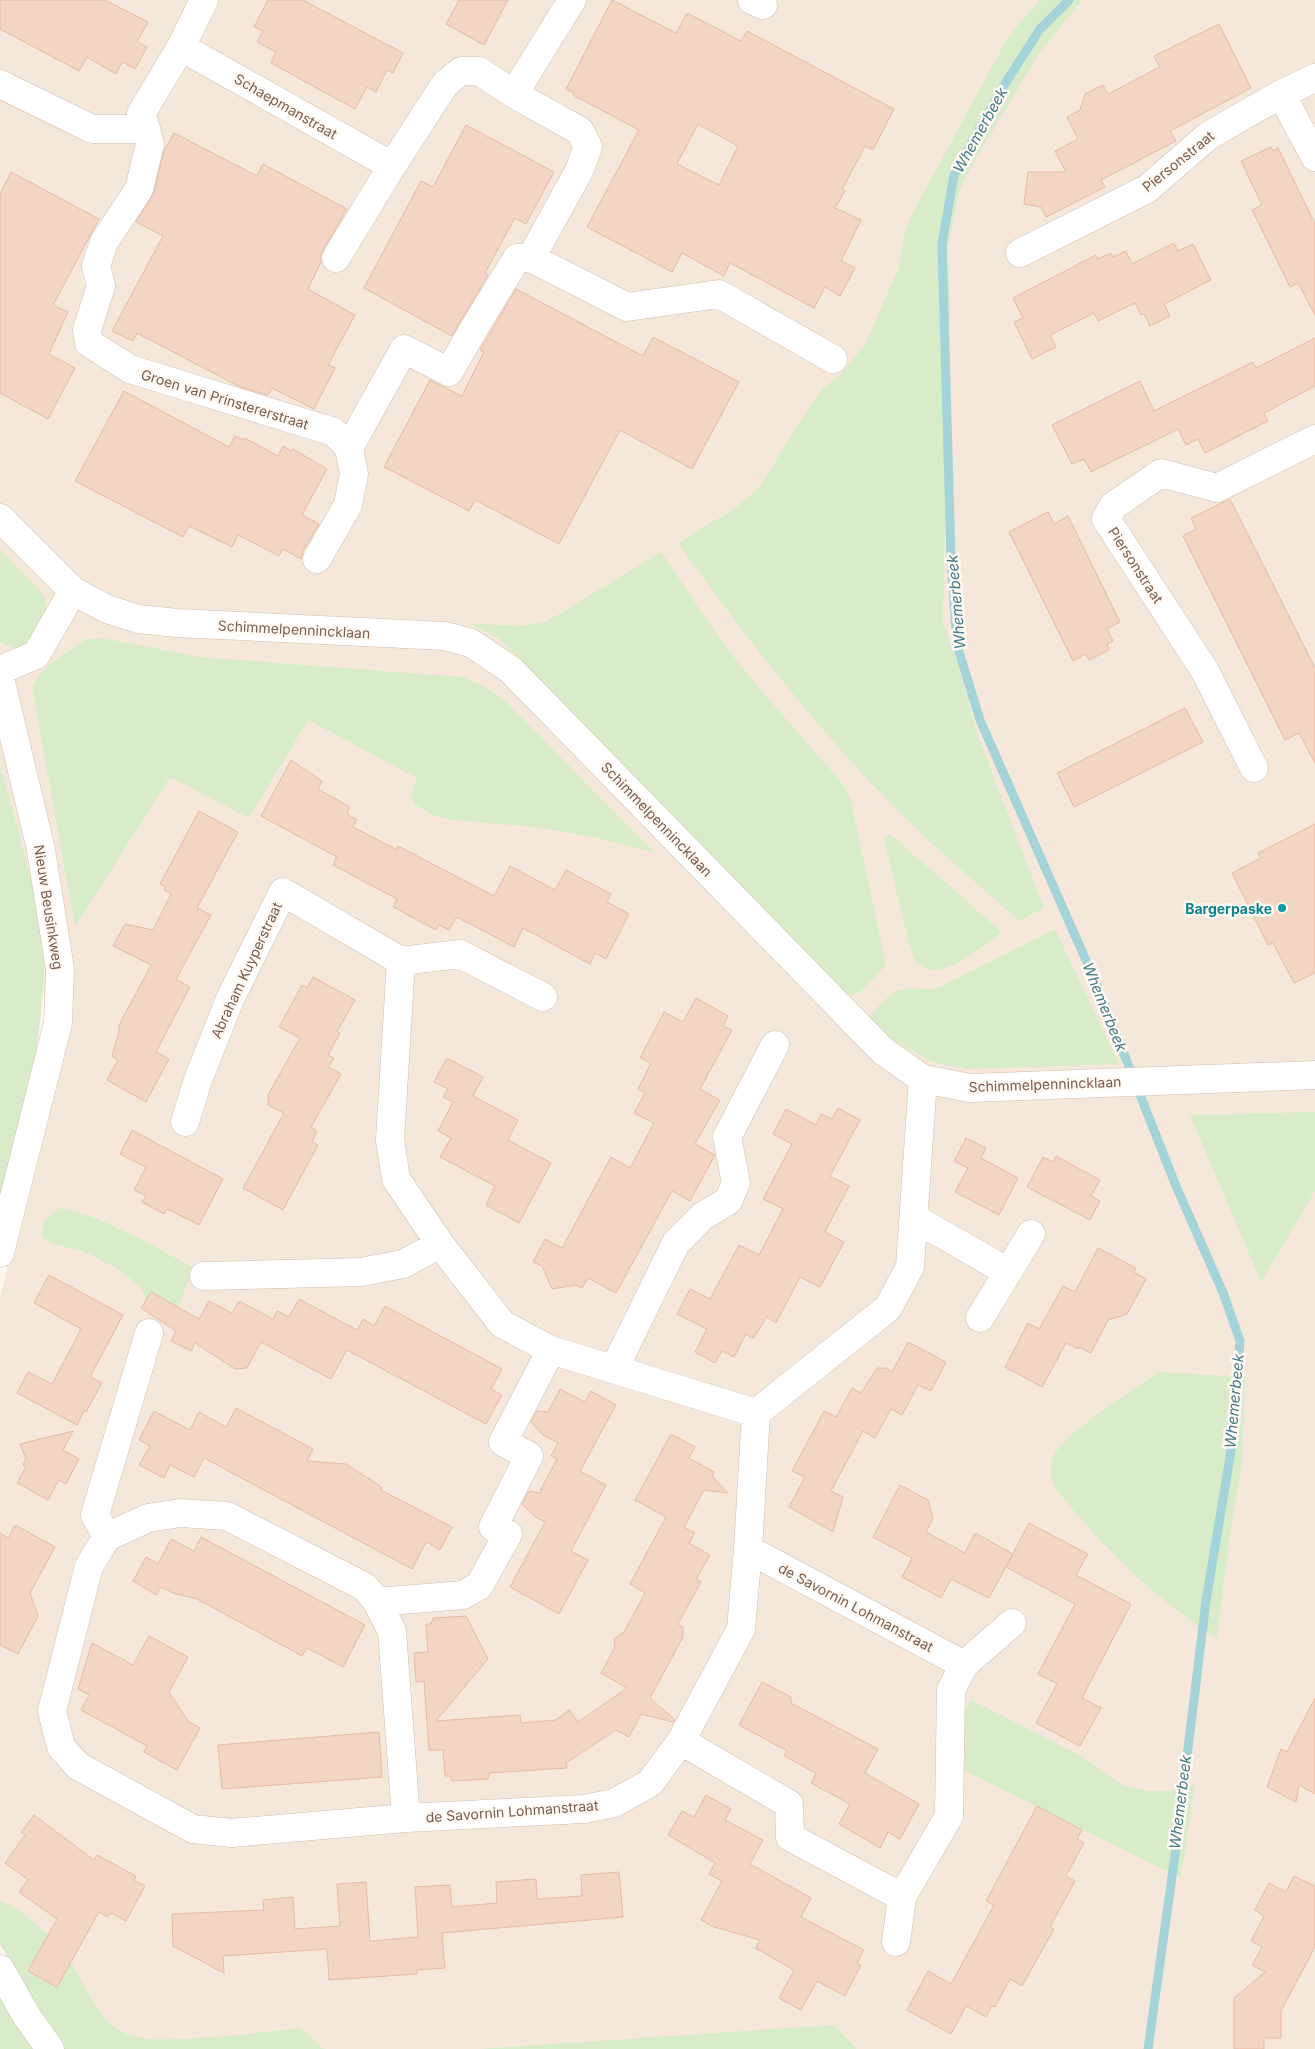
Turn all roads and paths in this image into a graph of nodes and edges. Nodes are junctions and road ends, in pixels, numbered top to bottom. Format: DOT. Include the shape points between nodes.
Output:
graph roads {
  1 [pos="204,0"];
  2 [pos="572,0"];
  3 [pos="181,47"];
  4 [pos="1315,78"];
  5 [pos="0,84"];
  6 [pos="514,94"];
  7 [pos="1281,94"];
  8 [pos="146,129"];
  9 [pos="1315,157"];
  10 [pos="392,166"];
  11 [pos="1020,252"];
  12 [pos="336,258"];
  13 [pos="531,258"];
  14 [pos="833,359"];
  15 [pos="1315,439"];
  16 [pos="349,448"];
  17 [pos="0,518"];
  18 [pos="317,559"];
  19 [pos="73,591"];
  20 [pos="0,670"];
  21 [pos="0,678"];
  22 [pos="1254,768"];
  23 [pos="401,961"];
  24 [pos="544,998"];
  25 [pos="775,1045"];
  26 [pos="1315,1075"];
  27 [pos="923,1079"];
  28 [pos="185,1122"];
  29 [pos="914,1218"];
  30 [pos="1031,1234"];
  31 [pos="440,1244"];
  32 [pos="0,1253"];
  33 [pos="1008,1272"];
  34 [pos="204,1276"];
  35 [pos="980,1318"];
  36 [pos="148,1333"];
  37 [pos="551,1350"];
  38 [pos="614,1369"];
  39 [pos="756,1413"];
  40 [pos="107,1537"];
  41 [pos="748,1549"];
  42 [pos="378,1602"];
  43 [pos="1012,1623"];
  44 [pos="964,1665"];
  45 [pos="681,1741"];
  46 [pos="406,1818"];
  47 [pos="902,1897"];
  48 [pos="896,1942"];
  49 [pos="0,1969"];
  50 [pos="50,2049"];
  1 -- 3 [label="street"];
  2 -- 6 [label="street"];
  3 -- 8 [label="street" via="141,114"];
  3 -- 10 [label="street, Schaepmanstraat"];
  4 -- 7 [label="street, Piersonstraat"];
  5 -- 8 [label="street" via="92,129"];
  6 -- 10 [label="street" via="479,71 461,71 445,84"];
  6 -- 13 [label="street" via="580,131 588,147 579,171"];
  7 -- 9 [label="street"];
  7 -- 11 [label="street, Piersonstraat" via="1208,136 1147,189"];
  8 -- 16 [label="street, Groen van Prinstererstraat" via="150,144 139,189 104,242 96,266 101,286 87,330 89,343 130,369 334,432"];
  10 -- 12 [label="street"];
  13 -- 14 [label="street" via="627,307 720,294"];
  13 -- 16 [label="street" via="517,258 449,372 404,349"];
  15 -- 22 [label="street, Piersonstraat" via="1217,488 1161,473 1112,506 1106,519 1205,671"];
  16 -- 18 [label="street" via="354,474 348,505"];
  17 -- 19 [label="street, Schimmelpennincklaan"];
  19 -- 20 [label="street" via="36,655"];
  19 -- 27 [label="street, Schimmelpennincklaan" via="138,619 445,636 471,643 511,670 883,1052"];
  21 -- 32 [label="street, Nieuw Beusinkweg" via="41,850 60,969 58,1023"];
  23 -- 24 [label="street" via="460,954"];
  23 -- 28 [label="street, Abraham Kuyperstraat" via="283,892 230,998"];
  23 -- 31 [label="street" via="390,1140 396,1178"];
  25 -- 38 [label="street" via="727,1136 736,1183 728,1201 703,1216 676,1243"];
  26 -- 27 [label="street, Schimmelpennincklaan" via="970,1088"];
  27 -- 29 [label="street"];
  29 -- 33 [label="street"];
  29 -- 39 [label="street" via="910,1267 888,1308"];
  30 -- 33 [label="street"];
  31 -- 34 [label="street" via="403,1264 361,1272"];
  31 -- 37 [label="street" via="502,1324"];
  33 -- 35 [label="street"];
  36 -- 40 [label="street" via="95,1515"];
  37 -- 38 [label="street"];
  37 -- 42 [label="street" via="503,1442 529,1456 493,1527 508,1534 479,1586 463,1595"];
  38 -- 39 [label="street"];
  39 -- 41 [label="street, de Savornin Lohmanstraat"];
  40 -- 42 [label="street, de Savornin Lohmanstraat" via="148,1518 180,1513 227,1516 365,1587"];
  40 -- 46 [label="street, de Savornin Lohmanstraat" via="89,1566 52,1711 62,1747 78,1766 193,1828 231,1833"];
  41 -- 44 [label="street, de Savornin Lohmanstraat"];
  41 -- 45 [label="street, de Savornin Lohmanstraat" via="741,1629"];
  42 -- 46 [label="street, de Savornin Lohmanstraat" via="392,1631"];
  43 -- 44 [label="street"];
  44 -- 47 [label="street" via="951,1690 949,1816"];
  45 -- 46 [label="street, de Savornin Lohmanstraat" via="650,1783 614,1803 584,1808"];
  45 -- 47 [label="street" via="790,1804 790,1837"];
  47 -- 48 [label="street"];
  49 -- 50 [label="street"];
}
